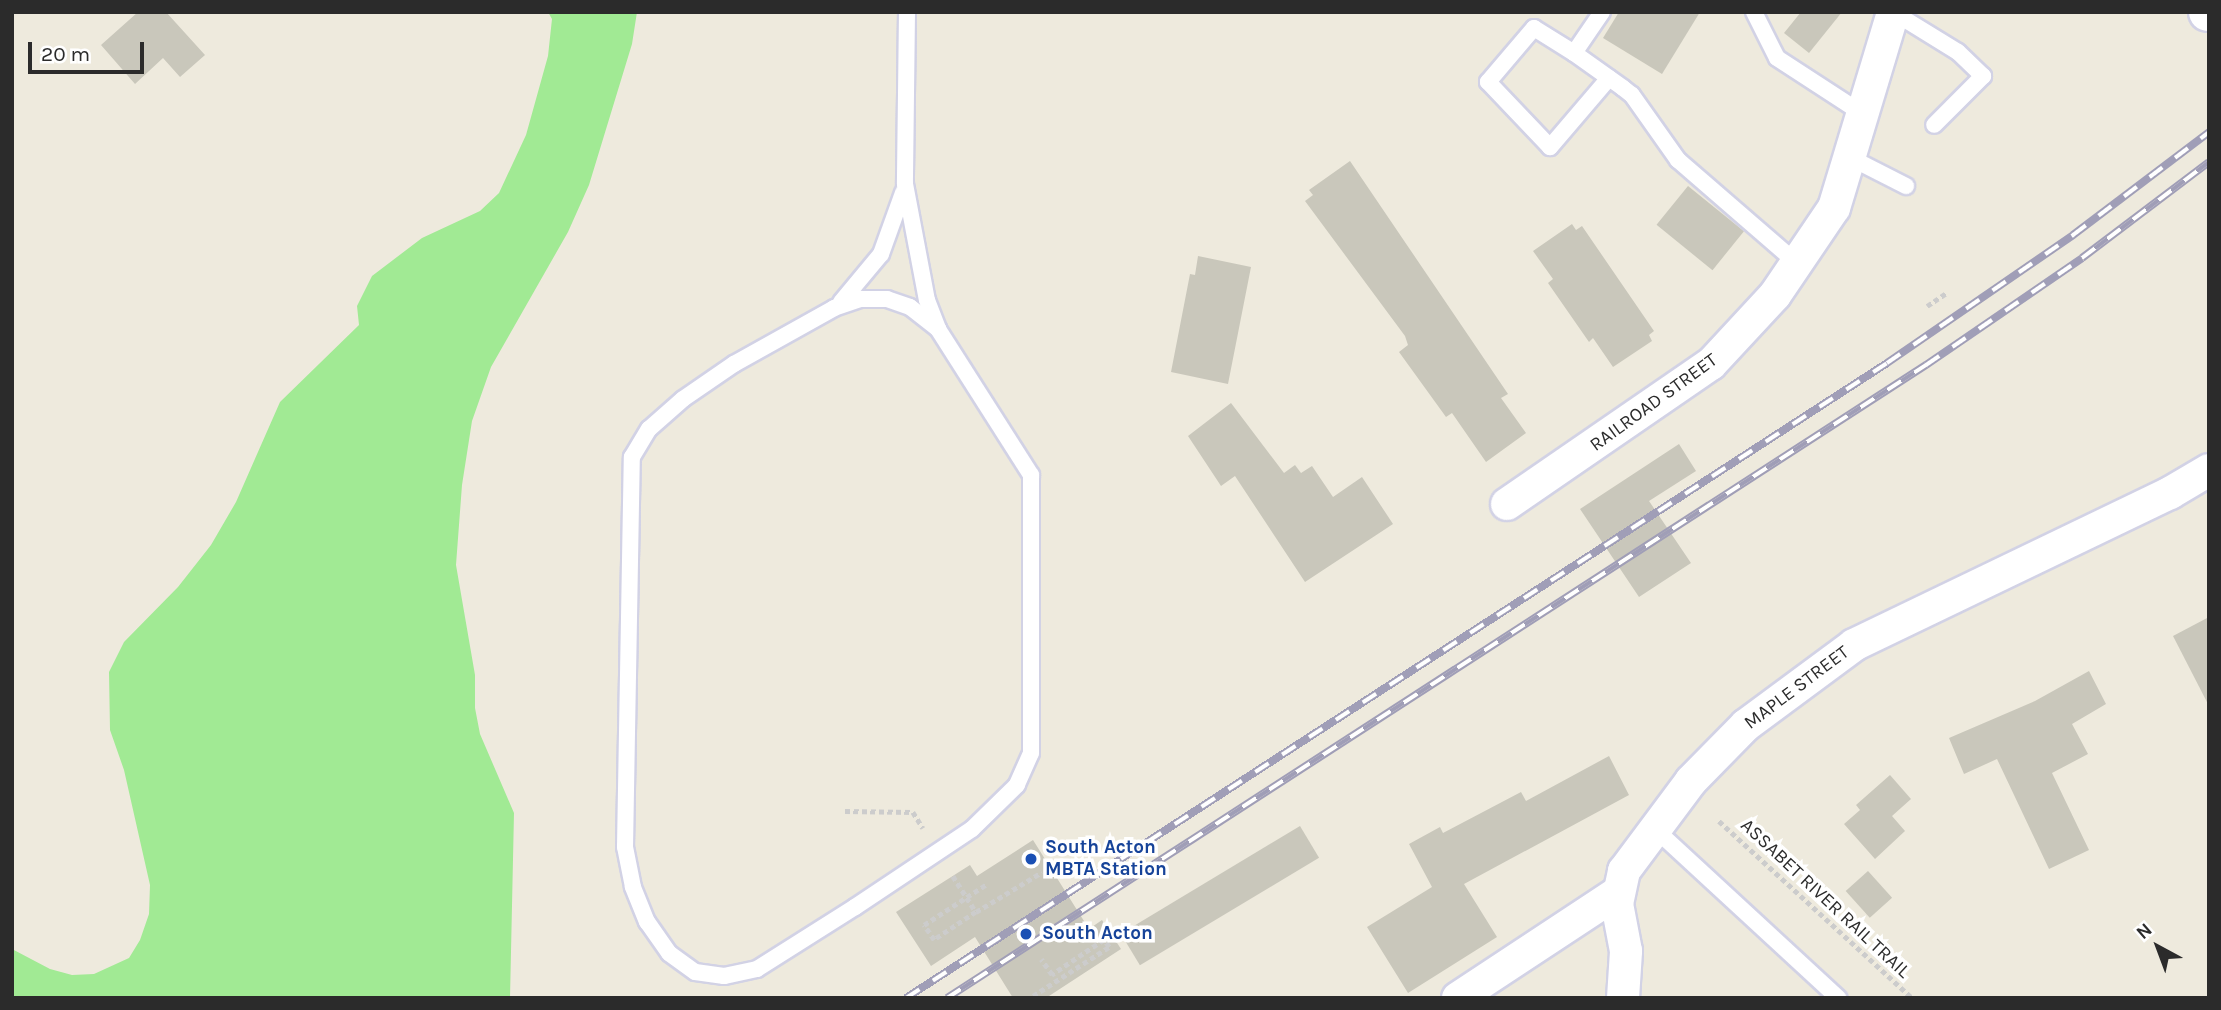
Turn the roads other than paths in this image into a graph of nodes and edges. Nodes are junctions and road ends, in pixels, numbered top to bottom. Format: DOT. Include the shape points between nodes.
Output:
graph roads {
  1 [pos="907,12"];
  2 [pos="1602,12"];
  3 [pos="1754,12"];
  4 [pos="1893,12"];
  5 [pos="1574,53"];
  6 [pos="1609,78"];
  7 [pos="1860,112"];
  8 [pos="1934,125"];
  9 [pos="1849,157"];
  10 [pos="905,184"];
  11 [pos="1906,186"];
  12 [pos="1798,264"];
  13 [pos="834,308"];
  14 [pos="938,329"];
  15 [pos="2209,470"];
  16 [pos="1507,504"];
  17 [pos="1654,828"];
  18 [pos="1617,893"];
  19 [pos="1458,998"];
  20 [pos="1623,998"];
  21 [pos="1838,998"];
  1 -- 10 [label="lane"];
  2 -- 5 [label="lane"];
  3 -- 7 [label="lane" via="1777,58"];
  4 -- 7 [label="street, RAILROAD STREET"];
  4 -- 8 [label="lane" via="1958,52 1983,76"];
  5 -- 6 [label="lane"];
  5 -- 6 [label="lane" via="1534,28 1488,82 1550,147"];
  6 -- 12 [label="lane" via="1639,104 1678,160"];
  7 -- 9 [label="street, RAILROAD STREET"];
  9 -- 11 [label="lane"];
  9 -- 12 [label="street, RAILROAD STREET" via="1834,208"];
  10 -- 13 [label="lane" via="896,222 881,254 859,285"];
  10 -- 14 [label="lane" via="927,300"];
  12 -- 16 [label="street, RAILROAD STREET" via="1711,364"];
  13 -- 14 [label="lane" via="860,299 887,299 910,307"];
  13 -- 14 [label="lane" via="734,364 683,399 649,429 632,457 625,847 633,887 657,938 681,964 709,976 757,969 855,907 972,829 1009,794 1028,764 1032,728 1031,475"];
  15 -- 17 [label="street, MAPLE STREET" via="1837,656 1788,690 1718,752"];
  17 -- 18 [label="street, MAPLE STREET" via="1624,872"];
  17 -- 21 [label="lane"];
  18 -- 19 [label="street"];
  18 -- 20 [label="street" via="1626,951"];
}
